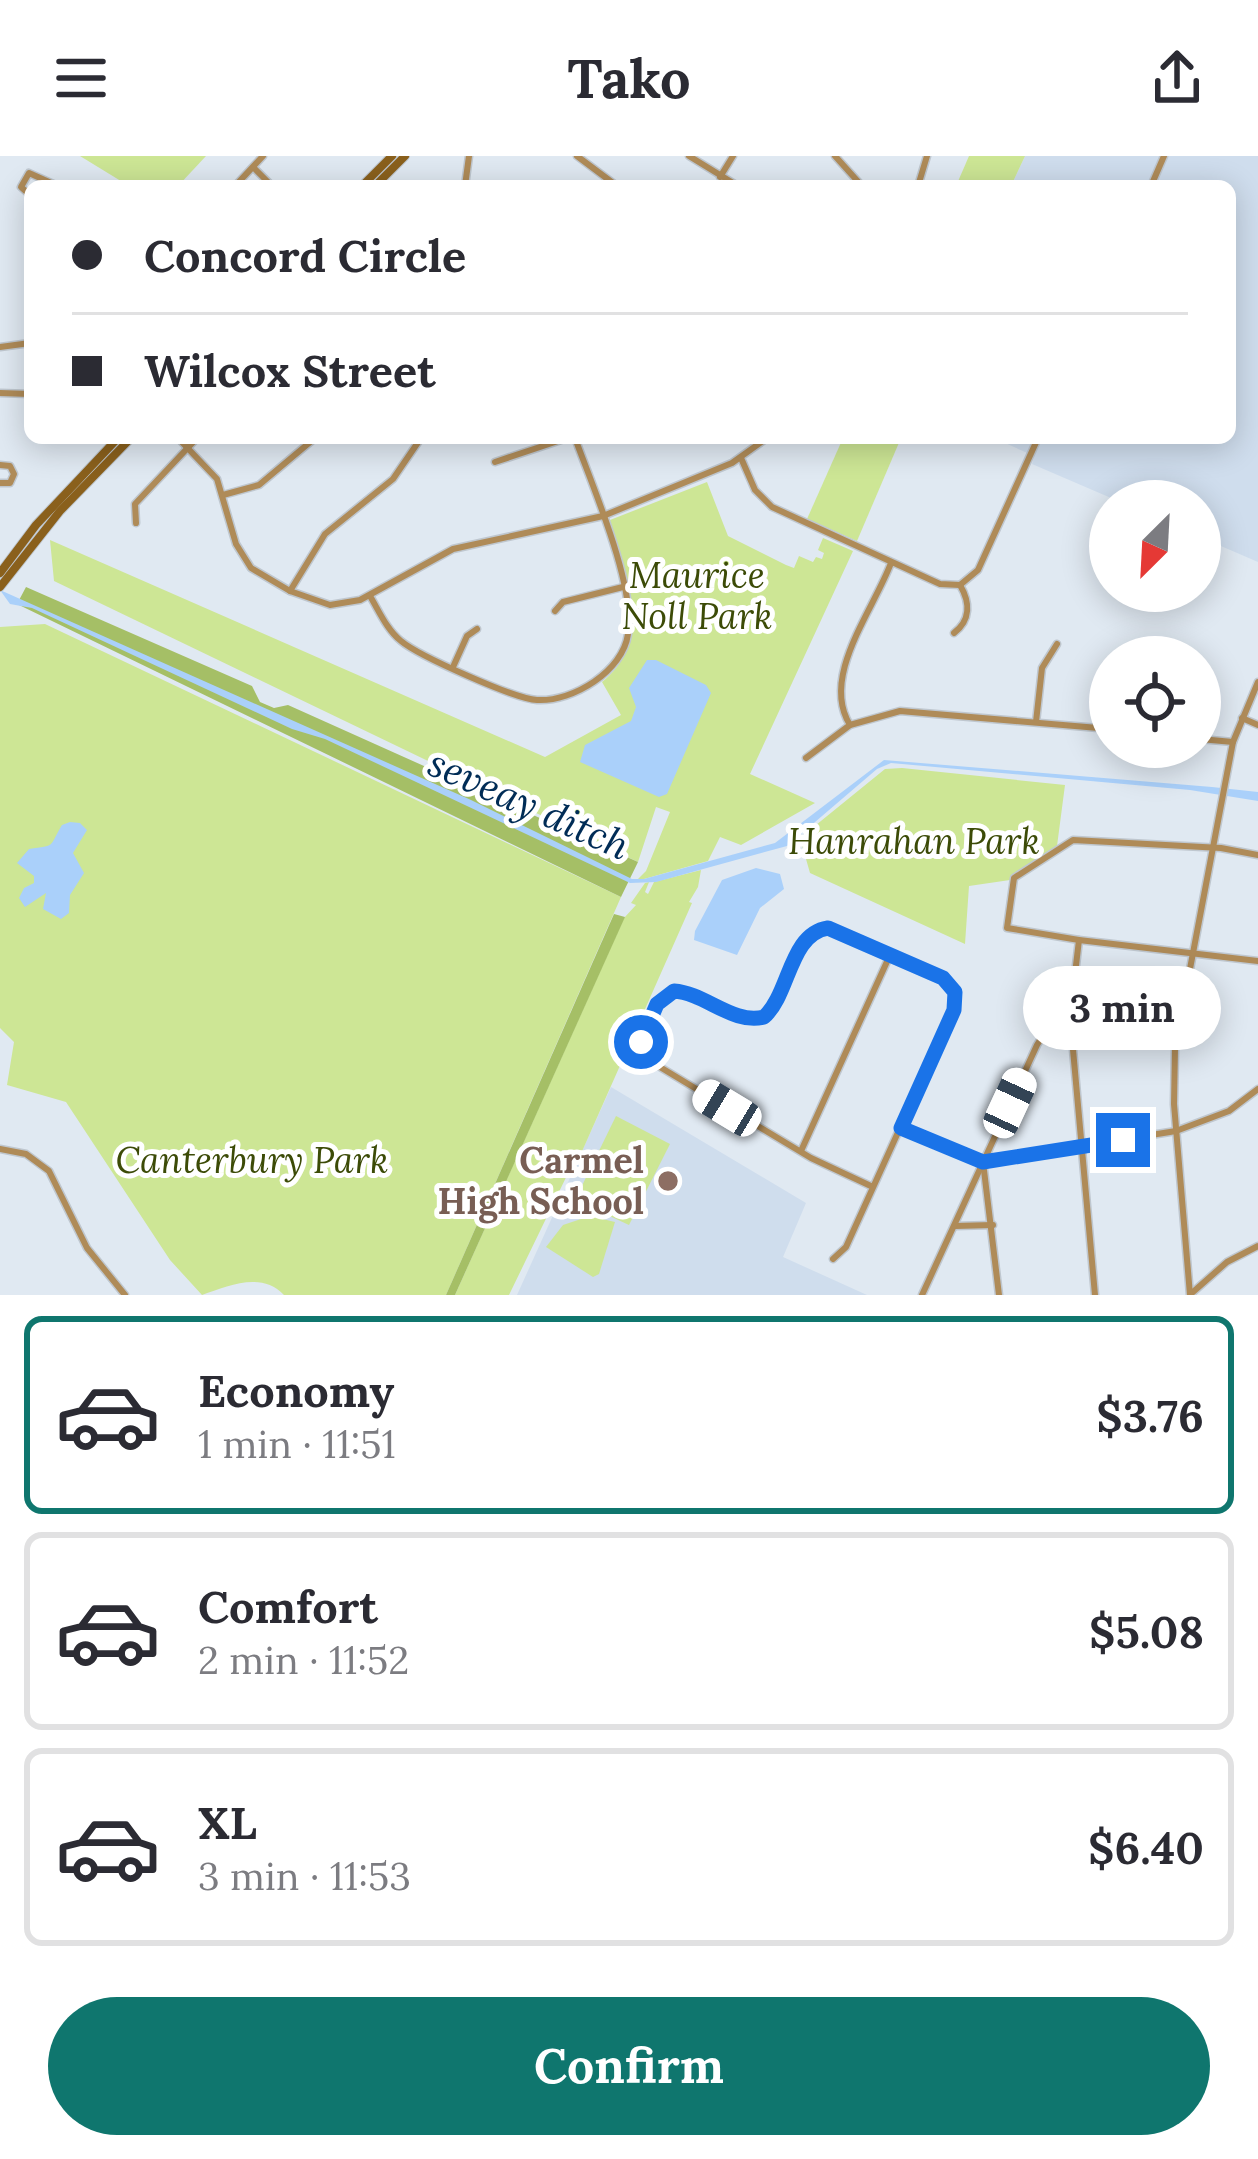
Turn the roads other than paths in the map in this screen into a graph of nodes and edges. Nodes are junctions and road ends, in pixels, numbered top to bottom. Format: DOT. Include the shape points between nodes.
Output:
graph roads {
  1 [pos="263,156"];
  2 [pos="392,156"];
  3 [pos="405,156"];
  4 [pos="689,156"];
  5 [pos="733,156"];
  6 [pos="835,156"];
  7 [pos="580,157"];
  8 [pos="254,168"];
  9 [pos="719,177"];
  10 [pos="243,180"];
  11 [pos="266,180"];
  12 [pos="368,180"];
  13 [pos="381,180"];
  14 [pos="609,180"];
  15 [pos="725,180"];
  16 [pos="857,180"];
  17 [pos="112,444"];
  18 [pos="125,444"];
  19 [pos="184,444"];
  20 [pos="192,444"];
  21 [pos="308,444"];
  22 [pos="417,444"];
  23 [pos="552,444"];
  24 [pos="573,444"];
  25 [pos="759,444"];
  26 [pos="1035,444"];
  27 [pos="188,448"];
  28 [pos="741,458"];
  29 [pos="495,462"];
  30 [pos="0,465"];
  31 [pos="0,483"];
  32 [pos="223,495"];
  33 [pos="603,517"];
  34 [pos="136,523"];
  35 [pos="891,563"];
  36 [pos="0,572"];
  37 [pos="960,585"];
  38 [pos="0,587"];
  39 [pos="623,587"];
  40 [pos="290,591"];
  41 [pos="370,596"];
  42 [pos="555,611"];
  43 [pos="477,629"];
  44 [pos="954,633"];
  45 [pos="1057,644"];
  46 [pos="453,667"];
  47 [pos="1258,682"];
  48 [pos="1242,718"];
  49 [pos="1036,722"];
  50 [pos="850,725"];
  51 [pos="1258,725"];
  52 [pos="1089,727"];
  53 [pos="1221,741"];
  54 [pos="1233,742"];
  55 [pos="806,758"];
  56 [pos="1212,848"];
  57 [pos="1258,856"];
  58 [pos="1079,940"];
  59 [pos="1192,953"];
  60 [pos="890,955"];
  61 [pos="1258,961"];
  62 [pos="1070,1007"];
  63 [pos="1258,1089"];
  64 [pos="901,1128"];
  65 [pos="1176,1131"];
  66 [pos="1082,1146"];
  67 [pos="0,1149"];
  68 [pos="801,1151"];
  69 [pos="983,1162"];
  70 [pos="873,1187"];
  71 [pos="993,1225"];
  72 [pos="953,1226"];
  73 [pos="1258,1246"];
  74 [pos="833,1259"];
  75 [pos="125,1295"];
  76 [pos="922,1295"];
  77 [pos="1000,1295"];
  78 [pos="1095,1295"];
  79 [pos="1191,1295"];
  1 -- 8 [label="street"];
  2 -- 12 [label="main road"];
  3 -- 13 [label="main road"];
  4 -- 9 [label="street"];
  5 -- 9 [label="street"];
  6 -- 16 [label="street"];
  7 -- 14 [label="street"];
  8 -- 10 [label="street"];
  8 -- 11 [label="street"];
  9 -- 15 [label="street"];
  17 -- 36 [label="main road"];
  18 -- 38 [label="main road"];
  19 -- 27 [label="street"];
  20 -- 27 [label="street"];
  21 -- 32 [label="street" via="260,485"];
  22 -- 40 [label="street" via="380,491 325,534"];
  23 -- 29 [label="street"];
  24 -- 33 [label="street"];
  25 -- 28 [label="street"];
  26 -- 37 [label="street" via="978,570"];
  27 -- 32 [label="street"];
  27 -- 34 [label="street" via="135,504"];
  28 -- 33 [label="street"];
  28 -- 35 [label="street" via="772,508"];
  30 -- 31 [label="street" via="14,474"];
  32 -- 40 [label="street" via="243,559"];
  33 -- 39 [label="street"];
  33 -- 41 [label="street" via="453,550"];
  35 -- 37 [label="street"];
  35 -- 50 [label="street" via="839,679"];
  37 -- 44 [label="street" via="968,609"];
  39 -- 42 [label="street" via="562,602"];
  39 -- 46 [label="street" via="629,621 621,656 565,695 522,698"];
  40 -- 41 [label="street" via="330,605"];
  41 -- 46 [label="street" via="399,640"];
  43 -- 46 [label="street"];
  45 -- 49 [label="street" via="1042,668"];
  47 -- 48 [label="street"];
  48 -- 51 [label="street"];
  48 -- 54 [label="street"];
  49 -- 50 [label="street" via="900,711"];
  49 -- 52 [label="street"];
  50 -- 55 [label="street"];
  53 -- 54 [label="street"];
  54 -- 56 [label="street"];
  56 -- 57 [label="street"];
  56 -- 58 [label="street" via="1073,840 1014,878 1007,928"];
  56 -- 59 [label="street"];
  58 -- 59 [label="street"];
  58 -- 62 [label="street"];
  59 -- 61 [label="street"];
  59 -- 65 [label="street" via="1175,1048"];
  60 -- 64 [label="street" via="950,984 956,997"];
  60 -- 68 [label="street"];
  60 -- 68 [label="street" via="822,928 805,940 764,1017 744,1018 679,991 663,996 649,1020 641,1042 650,1060"];
  62 -- 66 [label="street"];
  62 -- 69 [label="street" via="1037,1045"];
  63 -- 65 [label="street" via="1229,1111"];
  64 -- 69 [label="street"];
  64 -- 70 [label="street"];
  65 -- 66 [label="street"];
  65 -- 79 [label="street"];
  66 -- 69 [label="street"];
  66 -- 78 [label="street"];
  67 -- 75 [label="street" via="26,1154 49,1172 87,1248"];
  68 -- 70 [label="street"];
  69 -- 71 [label="street"];
  69 -- 72 [label="street"];
  70 -- 74 [label="street"];
  71 -- 72 [label="street"];
  71 -- 77 [label="street"];
  72 -- 76 [label="street"];
  73 -- 79 [label="street"];
}
